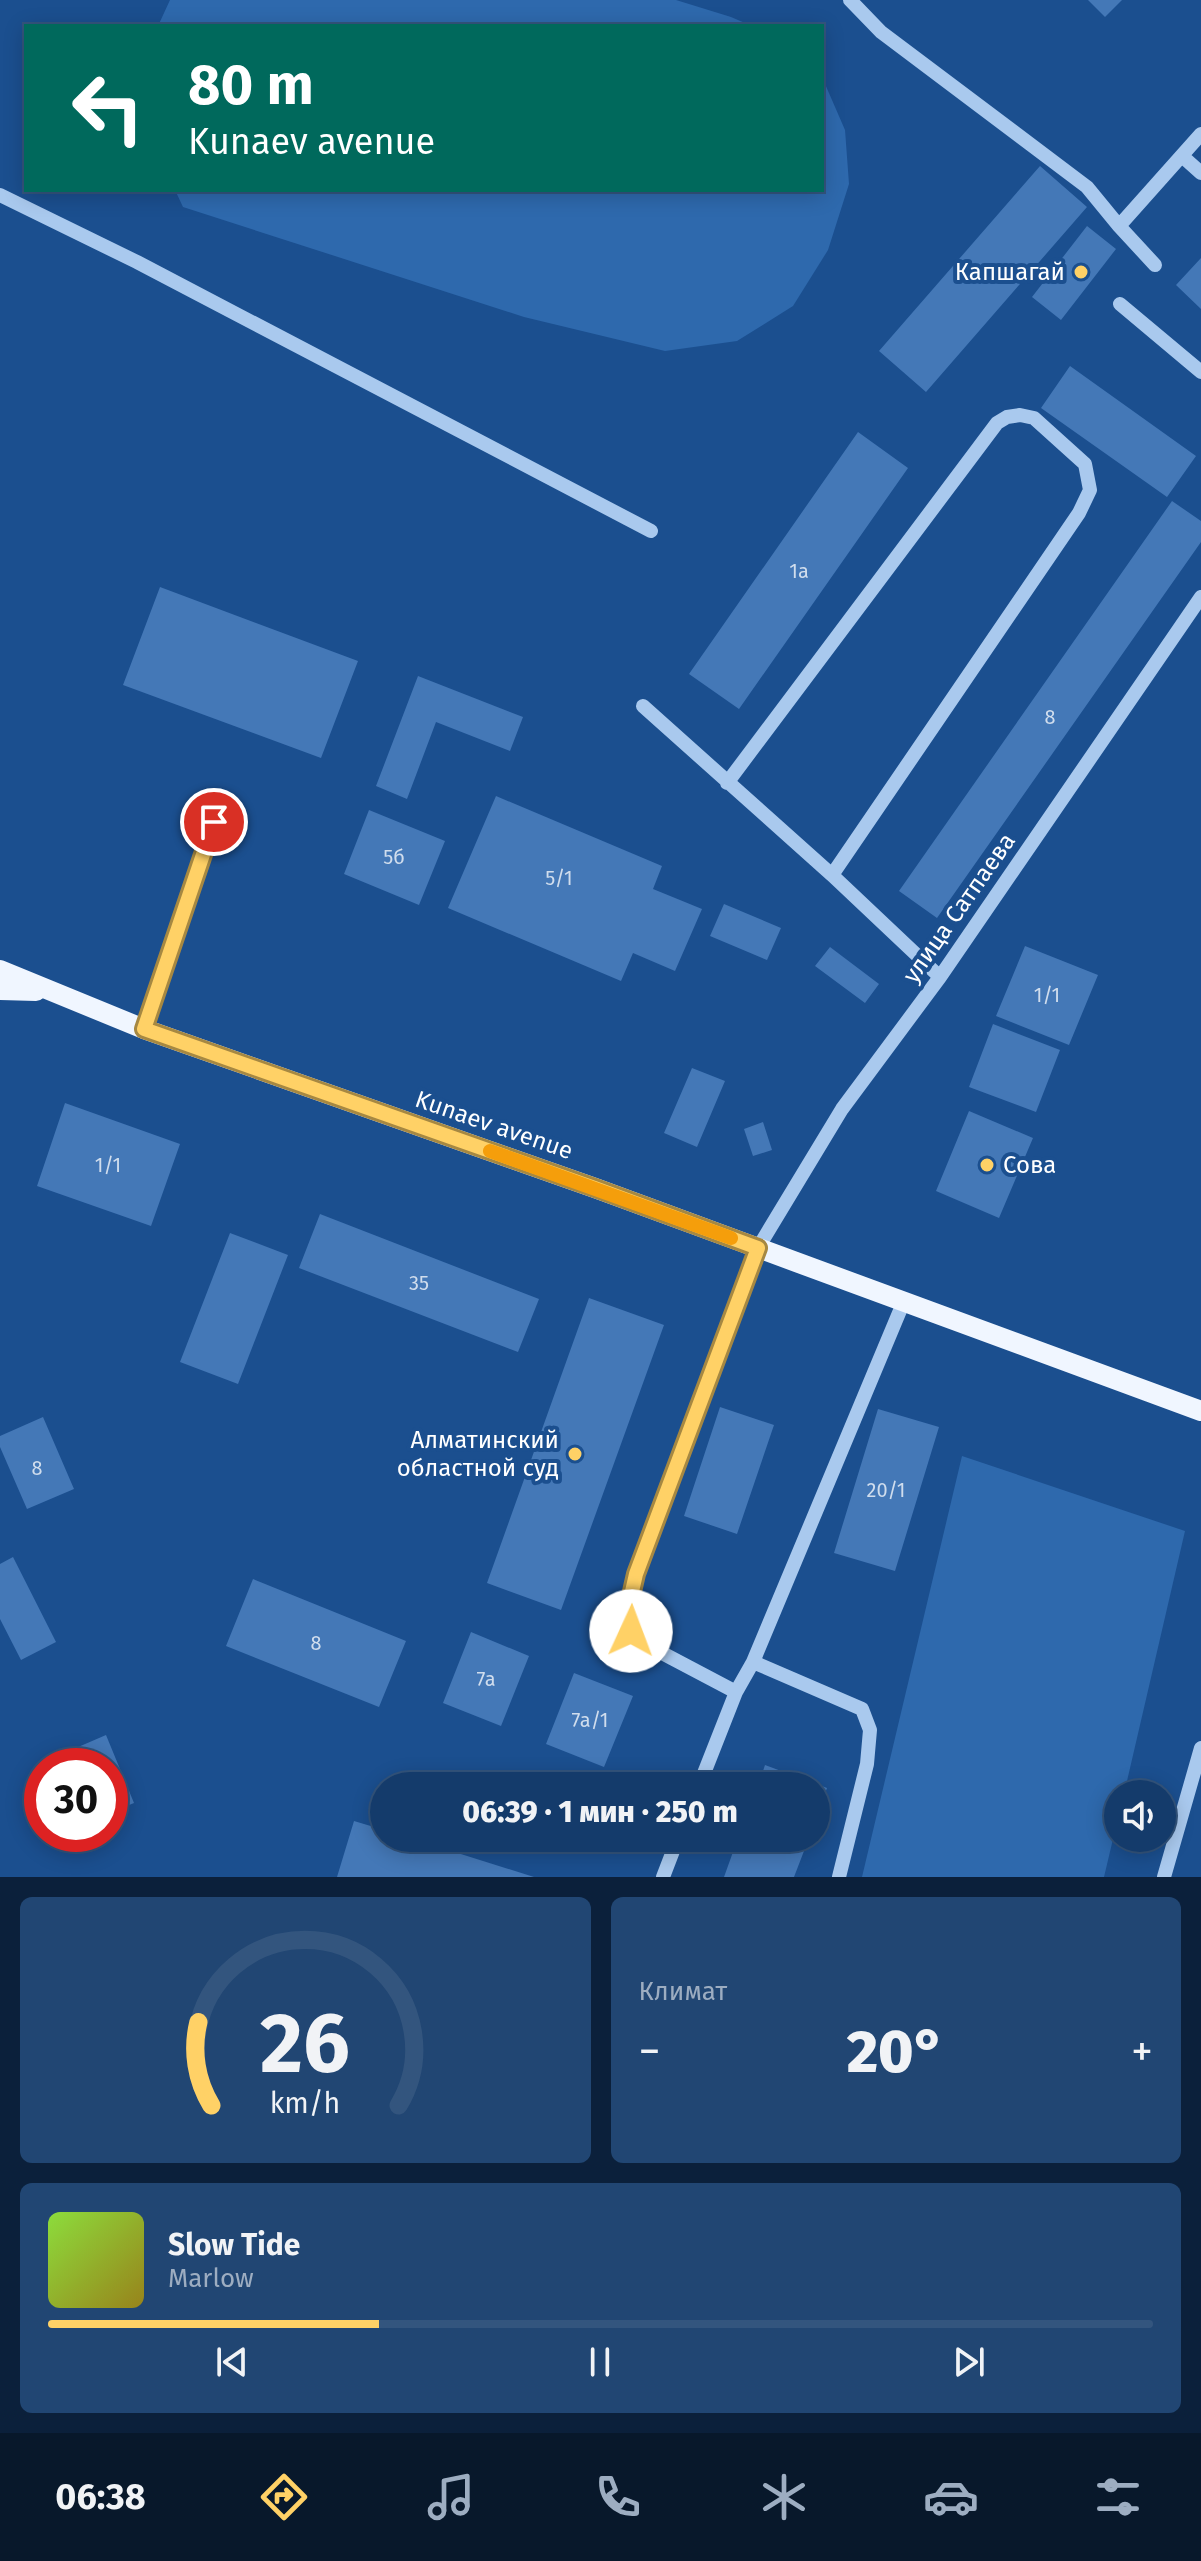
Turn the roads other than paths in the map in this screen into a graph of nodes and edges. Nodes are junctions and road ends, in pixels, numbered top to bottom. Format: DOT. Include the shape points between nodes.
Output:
graph roads {
  1 [pos="850,0"];
  2 [pos="1201,134"];
  3 [pos="1182,156"];
  4 [pos="1201,173"];
  5 [pos="0,195"];
  6 [pos="1119,226"];
  7 [pos="1155,265"];
  8 [pos="1120,304"];
  9 [pos="1201,372"];
  10 [pos="651,531"];
  11 [pos="1201,597"];
  12 [pos="643,706"];
  13 [pos="727,783"];
  14 [pos="214,822"];
  15 [pos="832,875"];
  16 [pos="0,970"];
  17 [pos="940,977"];
  18 [pos="0,990"];
  19 [pos="47,991"];
  20 [pos="144,1029"];
  21 [pos="758,1248"];
  22 [pos="904,1301"];
  23 [pos="1201,1411"];
  24 [pos="753,1662"];
  25 [pos="736,1692"];
  26 [pos="1201,1748"];
  27 [pos="705,1772"];
  28 [pos="673,1852"];
  29 [pos="663,1877"];
  30 [pos="839,1877"];
  31 [pos="1164,1877"];
  1 -- 6 [label="street" via="881,32 1087,187"];
  2 -- 3 [label="street"];
  3 -- 4 [label="street"];
  3 -- 6 [label="street"];
  5 -- 10 [label="street"];
  6 -- 7 [label="street"];
  8 -- 9 [label="street"];
  11 -- 17 [label="street, улица Сатпаева"];
  12 -- 13 [label="street"];
  13 -- 15 [label="street"];
  13 -- 15 [label="street" via="997,423 1020,415 1034,418 1085,464 1090,490"];
  14 -- 20 [label="street"];
  15 -- 17 [label="street"];
  16 -- 19 [label="main road, Kunaev avenue"];
  17 -- 21 [label="street, улица Сатпаева" via="842,1109"];
  18 -- 19 [label="main road"];
  19 -- 20 [label="main road, Kunaev avenue"];
  20 -- 21 [label="main road, Kunaev avenue"];
  21 -- 22 [label="main road, Kunaev avenue"];
  21 -- 25 [label="street, улица Сатпаева" via="636,1574 628,1609 631,1631 645,1644"];
  22 -- 23 [label="main road, Kunaev avenue"];
  22 -- 24 [label="street"];
  24 -- 25 [label="street"];
  24 -- 30 [label="street" via="862,1709 870,1730 867,1764"];
  25 -- 27 [label="street"];
  26 -- 31 [label="street"];
  28 -- 29 [label="street"];
}
